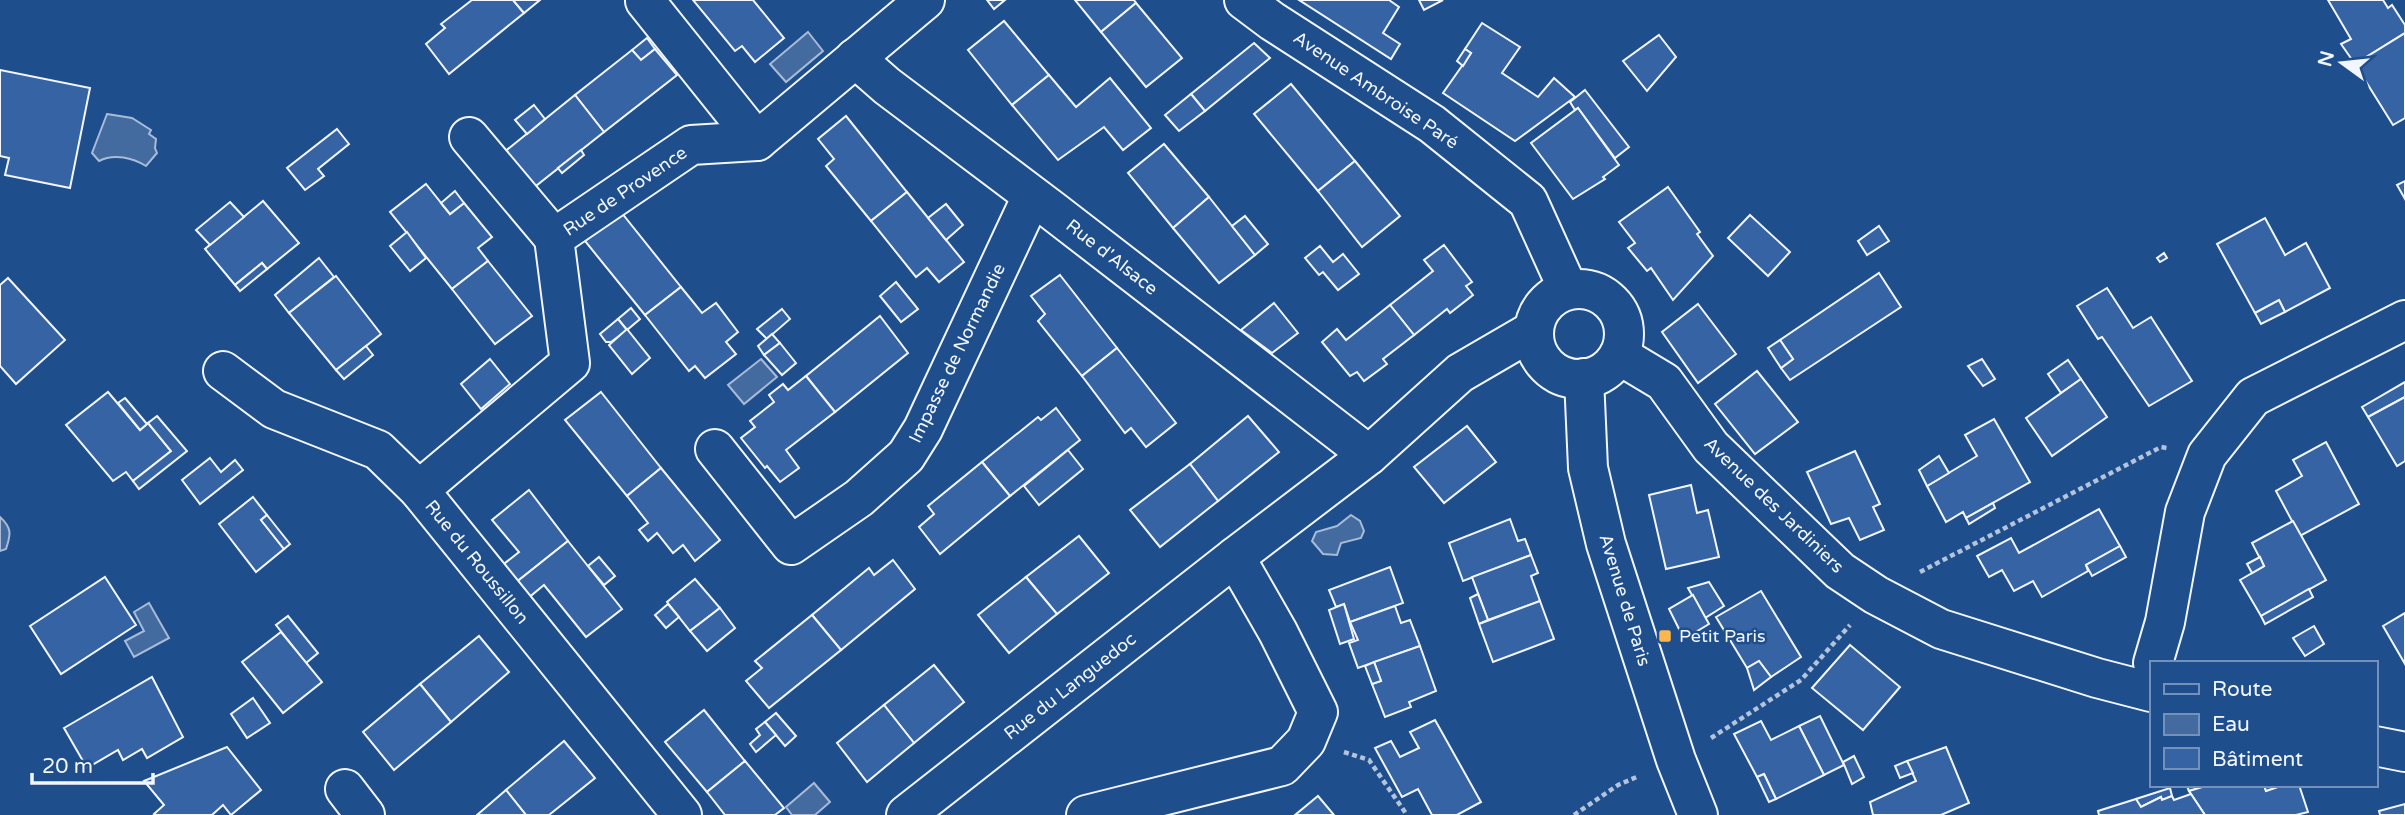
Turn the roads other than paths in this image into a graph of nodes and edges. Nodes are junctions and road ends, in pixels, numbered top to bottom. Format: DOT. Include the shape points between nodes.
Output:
graph roads {
  1 [pos="925,0"];
  2 [pos="1244,0"];
  3 [pos="646,1"];
  4 [pos="855,58"];
  5 [pos="469,137"];
  6 [pos="757,141"];
  7 [pos="1032,196"];
  8 [pos="554,238"];
  9 [pos="1568,289"];
  10 [pos="2405,320"];
  11 [pos="1534,330"];
  12 [pos="1619,355"];
  13 [pos="223,371"];
  14 [pos="1584,379"];
  15 [pos="715,449"];
  16 [pos="1369,455"];
  17 [pos="419,490"];
  18 [pos="1235,557"];
  19 [pos="2155,661"];
  20 [pos="2150,678"];
  21 [pos="2377,746"];
  22 [pos="2405,752"];
  23 [pos="682,815"];
  24 [pos="906,815"];
  25 [pos="1086,815"];
  26 [pos="1698,815"];
  1 -- 4 [label="street"];
  2 -- 9 [label="street, Avenue Ambroise Paré" via="1432,124 1528,201"];
  3 -- 6 [label="street"];
  4 -- 6 [label="street"];
  4 -- 7 [label="street, Rue d'Alsace"];
  5 -- 8 [label="street"];
  6 -- 8 [label="street, Rue de Provence" via="691,145"];
  7 -- 15 [label="street, Impasse de Normandie" via="923,429 906,456 859,498 791,545"];
  7 -- 16 [label="street, Rue d'Alsace"];
  8 -- 17 [label="street, Rue de Provence" via="570,363"];
  9 -- 11 [label="street" via="1544,304"];
  9 -- 12 [label="street" via="1582,288 1609,300 1623,326"];
  10 -- 19 [label="street" via="2253,397 2207,455 2185,512"];
  11 -- 14 [label="street" via="1534,343 1548,367 1571,379"];
  11 -- 16 [label="street, Rue du Languedoc" via="1460,373"];
  12 -- 14 [label="street" via="1610,366"];
  12 -- 20 [label="street, Avenue des Jardiniers" via="1664,382 1711,447 1840,571 1876,595 1941,629 2097,678"];
  13 -- 17 [label="street, Rue du Roussillon" via="274,409 377,450"];
  14 -- 26 [label="street, Avenue de Paris" via="1588,468 1606,544"];
  16 -- 18 [label="street, Rue du Languedoc"];
  17 -- 23 [label="street, Rue du Roussillon"];
  18 -- 24 [label="street, Rue du Languedoc"];
  18 -- 25 [label="street" via="1318,712 1306,741 1282,766"];
  21 -- 22 [label="street"];
}
